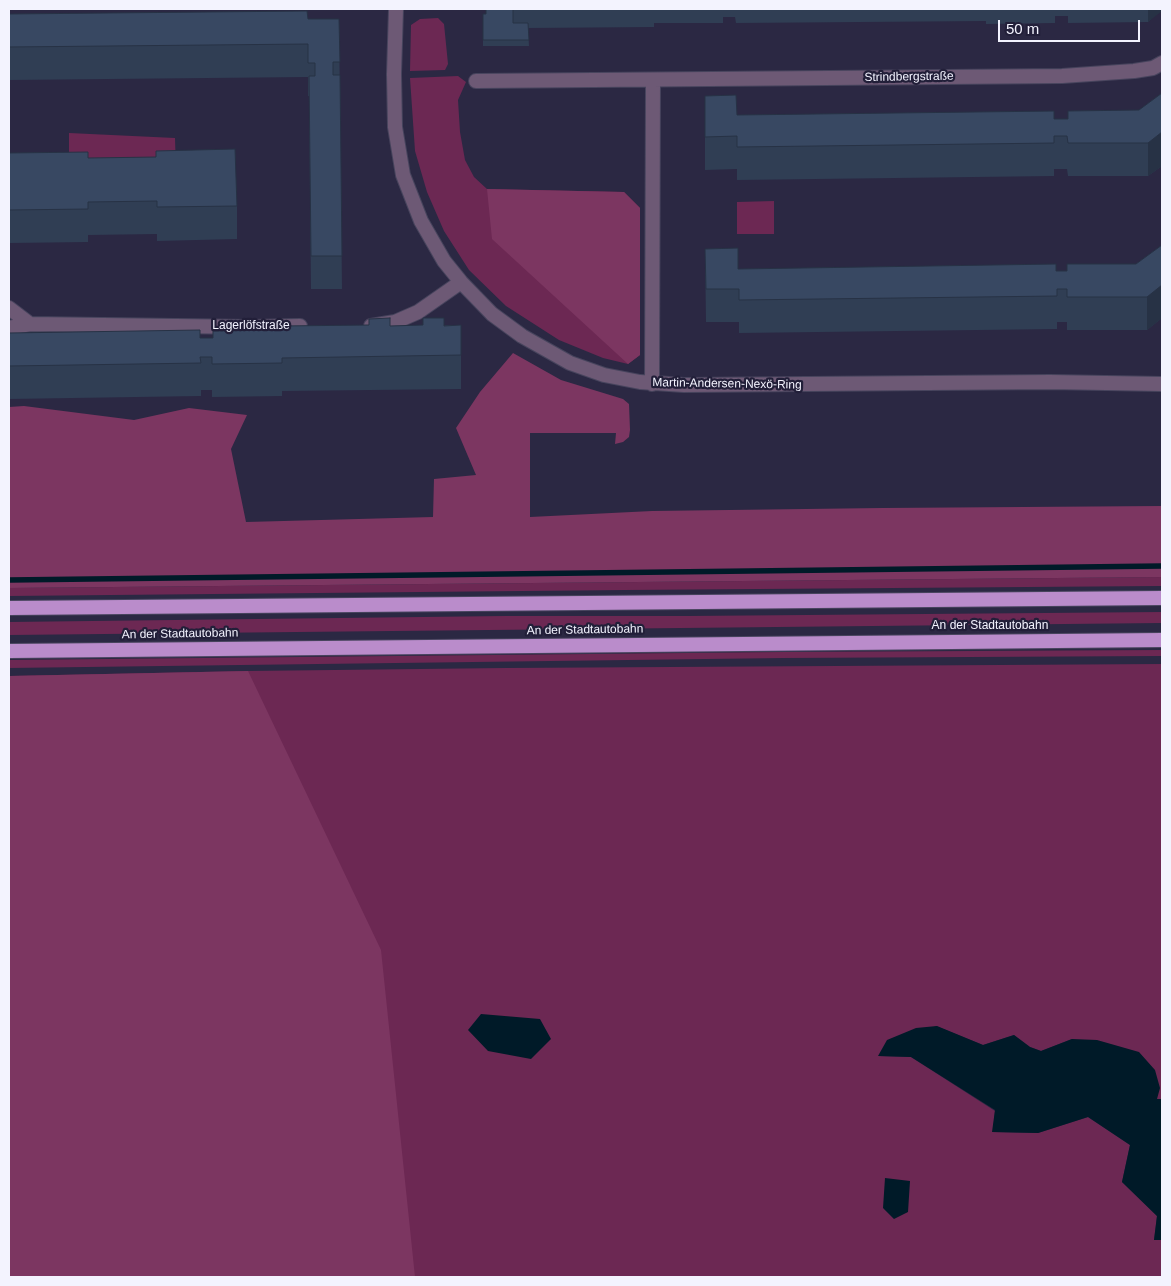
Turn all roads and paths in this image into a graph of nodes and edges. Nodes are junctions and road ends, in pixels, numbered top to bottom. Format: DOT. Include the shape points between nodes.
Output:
graph roads {
  1 [pos="396,9"];
  2 [pos="1162,63"];
  3 [pos="653,80"];
  4 [pos="476,81"];
  5 [pos="461,282"];
  6 [pos="9,308"];
  7 [pos="30,324"];
  8 [pos="314,326"];
  9 [pos="359,326"];
  10 [pos="9,328"];
  11 [pos="652,384"];
  12 [pos="1162,384"];
  13 [pos="1162,598"];
  14 [pos="9,608"];
  15 [pos="1162,640"];
  16 [pos="9,651"];
  1 -- 5 [label="street, Martin-Andersen-Nexö-Ring" via="395,127 403,176 422,221 444,261"];
  2 -- 3 [label="street, Strindbergstraße" via="1134,72 1062,76"];
  3 -- 4 [label="street, Strindbergstraße"];
  3 -- 11 [label="street"];
  5 -- 9 [label="street" via="418,312 394,322"];
  5 -- 11 [label="street, Martin-Andersen-Nexö-Ring" via="499,319 570,364 604,375"];
  6 -- 7 [label="street"];
  7 -- 8 [label="street, Lagerlöfstraße"];
  7 -- 10 [label="street, Lagerlöfstraße"];
  11 -- 12 [label="street, Martin-Andersen-Nexö-Ring"];
  13 -- 14 [label="highway"];
  15 -- 16 [label="highway, An der Stadtautobahn"];
}
